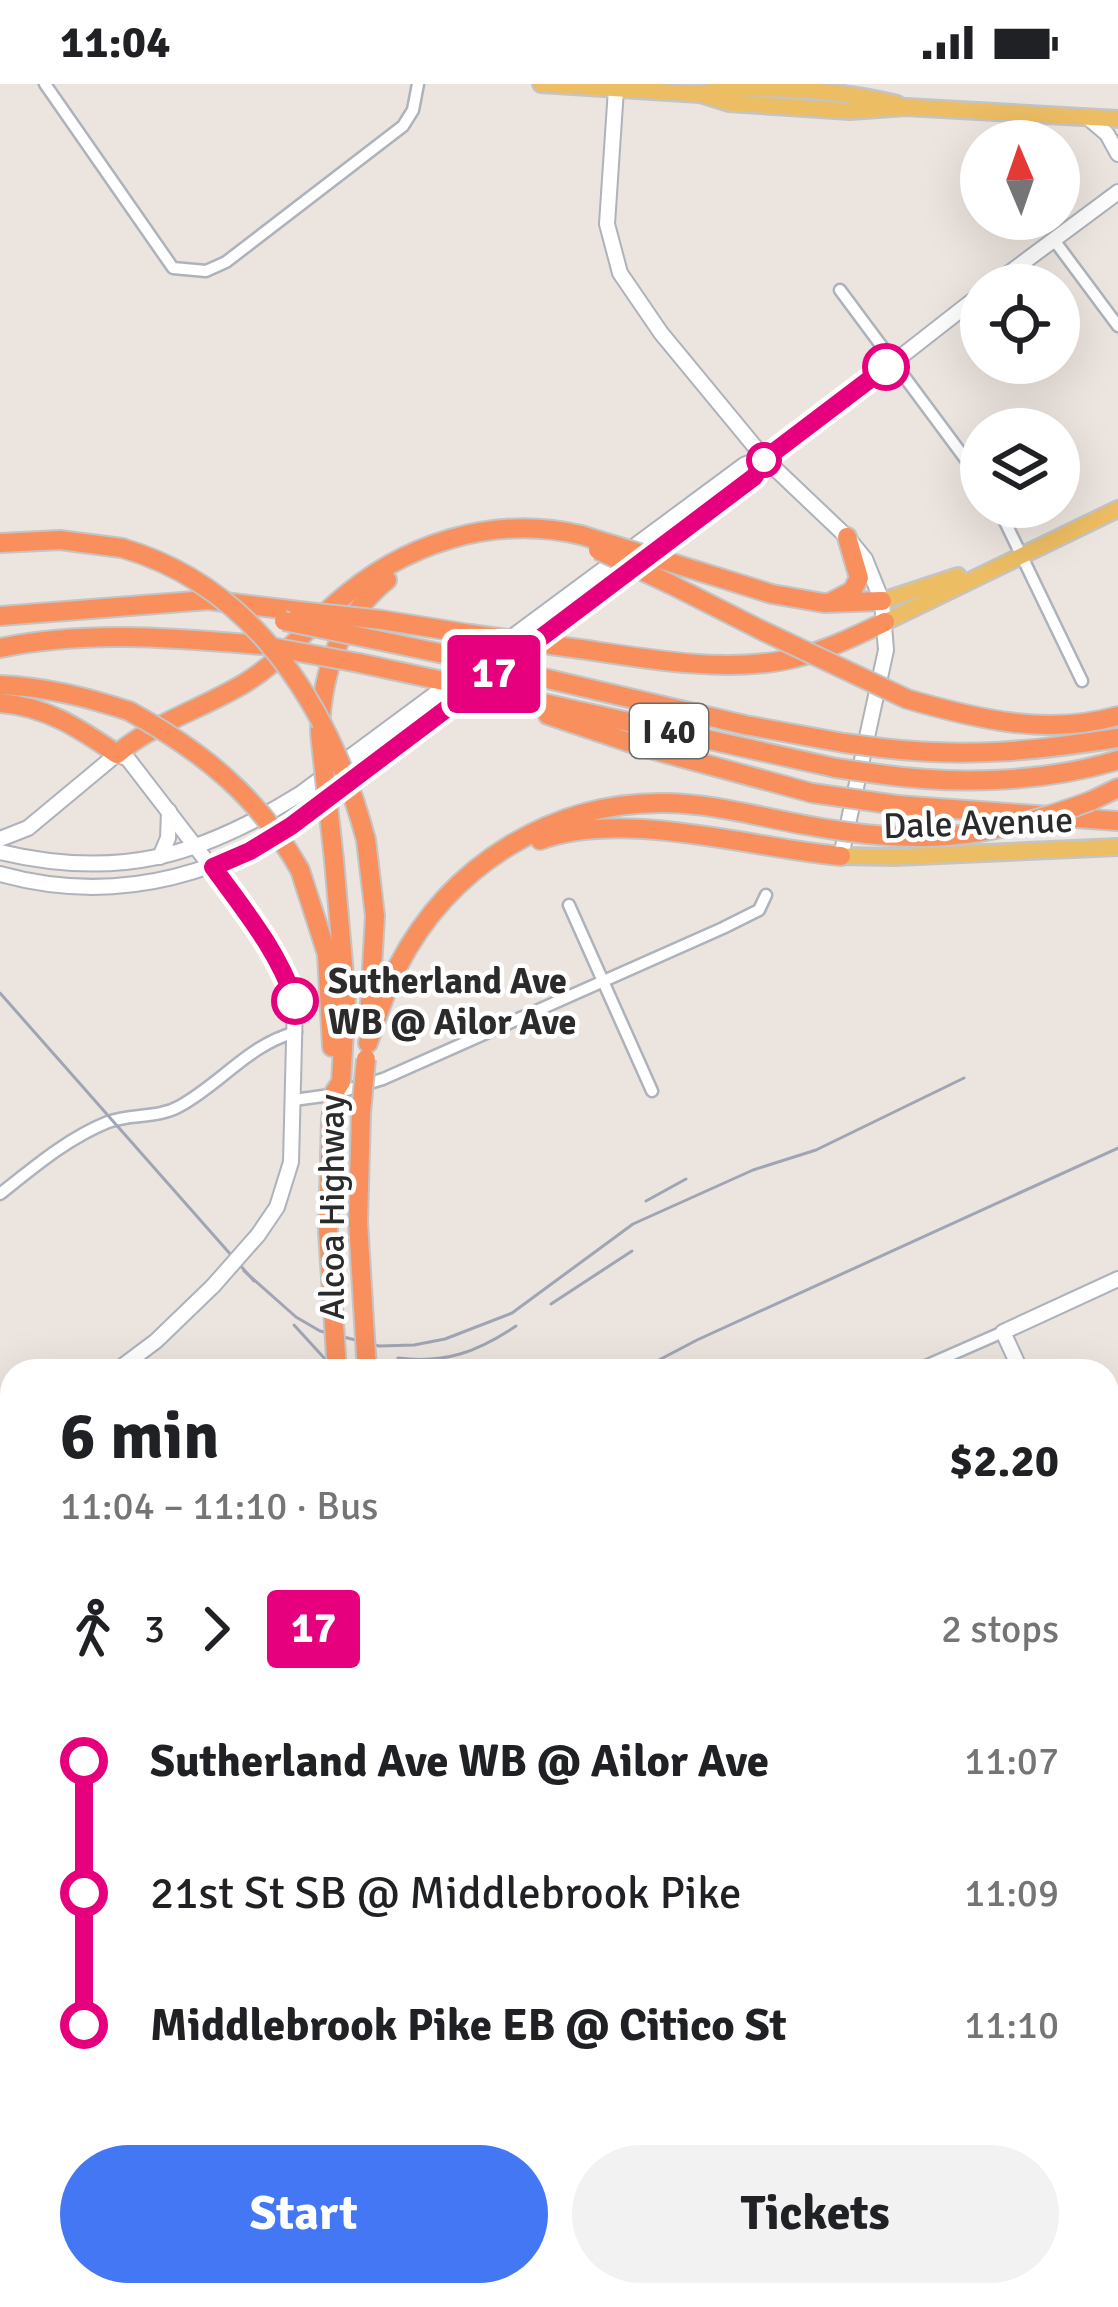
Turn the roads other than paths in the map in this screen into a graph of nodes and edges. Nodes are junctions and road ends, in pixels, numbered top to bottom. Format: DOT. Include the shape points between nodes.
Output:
graph roads {
  1 [pos="45,84"];
  2 [pos="418,84"];
  3 [pos="541,84"];
  4 [pos="616,86"];
  5 [pos="1087,117"];
  6 [pos="1118,119"];
  7 [pos="1118,154"];
  8 [pos="1118,178"];
  9 [pos="1114,196"];
  10 [pos="1080,220"];
  11 [pos="1053,240"];
  12 [pos="1055,240"];
  13 [pos="1021,264"];
  14 [pos="840,290"];
  15 [pos="960,310"];
  16 [pos="1118,326"];
  17 [pos="894,360"];
  18 [pos="960,451"];
  19 [pos="766,458"];
  20 [pos="1118,509"];
  21 [pos="1006,528"];
  22 [pos="847,537"];
  23 [pos="578,538"];
  24 [pos="0,543"];
  25 [pos="428,547"];
  26 [pos="1018,557"];
  27 [pos="882,601"];
  28 [pos="824,603"];
  29 [pos="0,616"];
  30 [pos="291,616"];
  31 [pos="885,622"];
  32 [pos="0,648"];
  33 [pos="1082,681"];
  34 [pos="0,685"];
  35 [pos="500,696"];
  36 [pos="0,703"];
  37 [pos="1118,716"];
  38 [pos="1118,738"];
  39 [pos="117,754"];
  40 [pos="1118,760"];
  41 [pos="1118,788"];
  42 [pos="169,811"];
  43 [pos="1118,820"];
  44 [pos="0,839"];
  45 [pos="1118,847"];
  46 [pos="196,848"];
  47 [pos="0,856"];
  48 [pos="841,856"];
  49 [pos="160,857"];
  50 [pos="485,862"];
  51 [pos="213,867"];
  52 [pos="0,874"];
  53 [pos="766,895"];
  54 [pos="569,905"];
  55 [pos="603,979"];
  56 [pos="296,1032"];
  57 [pos="367,1051"];
  58 [pos="337,1065"];
  59 [pos="652,1091"];
  60 [pos="294,1100"];
  61 [pos="0,1194"];
  62 [pos="1118,1279"];
  63 [pos="1003,1332"];
  64 [pos="132,1359"];
  65 [pos="336,1359"];
  66 [pos="366,1359"];
  67 [pos="941,1359"];
  68 [pos="1015,1359"];
  1 -- 2 [label="street" via="173,268 195,271 226,262 403,126"];
  3 -- 4 [label="main road"];
  4 -- 5 [label="main road" via="866,96 906,106"];
  4 -- 19 [label="main road" via="608,224 620,273"];
  5 -- 6 [label="main road"];
  5 -- 7 [label="main road"];
  8 -- 9 [label="main road"];
  9 -- 10 [label="main road"];
  11 -- 13 [label="main road"];
  12 -- 16 [label="street"];
  14 -- 17 [label="street"];
  15 -- 17 [label="main road"];
  17 -- 18 [label="street"];
  17 -- 19 [label="main road"];
  19 -- 22 [label="main road"];
  19 -- 46 [label="main road" via="744,465 300,794"];
  19 -- 51 [label="main road" via="754,477 309,813"];
  20 -- 26 [label="main road"];
  21 -- 26 [label="street"];
  22 -- 27 [label="main road"];
  22 -- 28 [label="highway" via="859,578 842,599"];
  23 -- 25 [label="highway" via="484,530"];
  23 -- 28 [label="highway, bridge"];
  23 -- 37 [label="highway, bridge" via="907,699 1009,723"];
  24 -- 57 [label="highway, bridge" via="60,539 122,548 192,577 283,659 335,748 366,840 375,916"];
  25 -- 39 [label="highway" via="395,560 338,602 246,682 140,734"];
  25 -- 58 [label="highway, bridge" via="348,621 325,684 320,733 346,998"];
  26 -- 27 [label="main road"];
  26 -- 31 [label="main road"];
  26 -- 33 [label="street"];
  27 -- 28 [label="highway"];
  27 -- 31 [label="main road"];
  29 -- 30 [label="highway, I 40" via="167,605"];
  30 -- 31 [label="highway, bridge" via="738,665 840,644"];
  30 -- 38 [label="highway, I 40, bridge" via="844,743 1012,754"];
  31 -- 48 [label="main road" via="882,674"];
  32 -- 35 [label="highway, bridge" via="109,636 260,645"];
  34 -- 58 [label="highway, bridge" via="81,695 129,711 224,772 278,831 300,870 327,954"];
  35 -- 40 [label="highway, I 40, bridge" via="928,781 1024,778"];
  35 -- 43 [label="highway, bridge" via="646,748 812,793"];
  36 -- 39 [label="highway" via="61,719"];
  39 -- 42 [label="main road"];
  39 -- 44 [label="main road" via="28,829"];
  41 -- 50 [label="highway, bridge" via="1012,828 943,839 862,836 698,805 635,803 555,822"];
  42 -- 46 [label="main road"];
  42 -- 49 [label="main road"];
  45 -- 48 [label="main road, Dale Avenue"];
  46 -- 49 [label="main road"];
  46 -- 51 [label="main road"];
  47 -- 49 [label="main road" via="104,864"];
  48 -- 50 [label="highway" via="608,827 550,836"];
  50 -- 57 [label="highway" via="437,906 398,965"];
  51 -- 52 [label="main road" via="112,889"];
  51 -- 56 [label="main road" via="285,972"];
  53 -- 55 [label="street" via="759,910"];
  54 -- 55 [label="street"];
  55 -- 59 [label="street"];
  55 -- 60 [label="street" via="370,1084"];
  56 -- 60 [label="main road"];
  56 -- 61 [label="street" via="257,1047 167,1113 86,1132"];
  57 -- 66 [label="highway, Alcoa Highway, bridge" via="358,1222"];
  58 -- 65 [label="highway, Alcoa Highway, bridge" via="328,1231"];
  60 -- 64 [label="main road, bridge" via="277,1208 213,1286"];
  62 -- 63 [label="main road"];
  63 -- 67 [label="street"];
  63 -- 68 [label="main road"];
}
